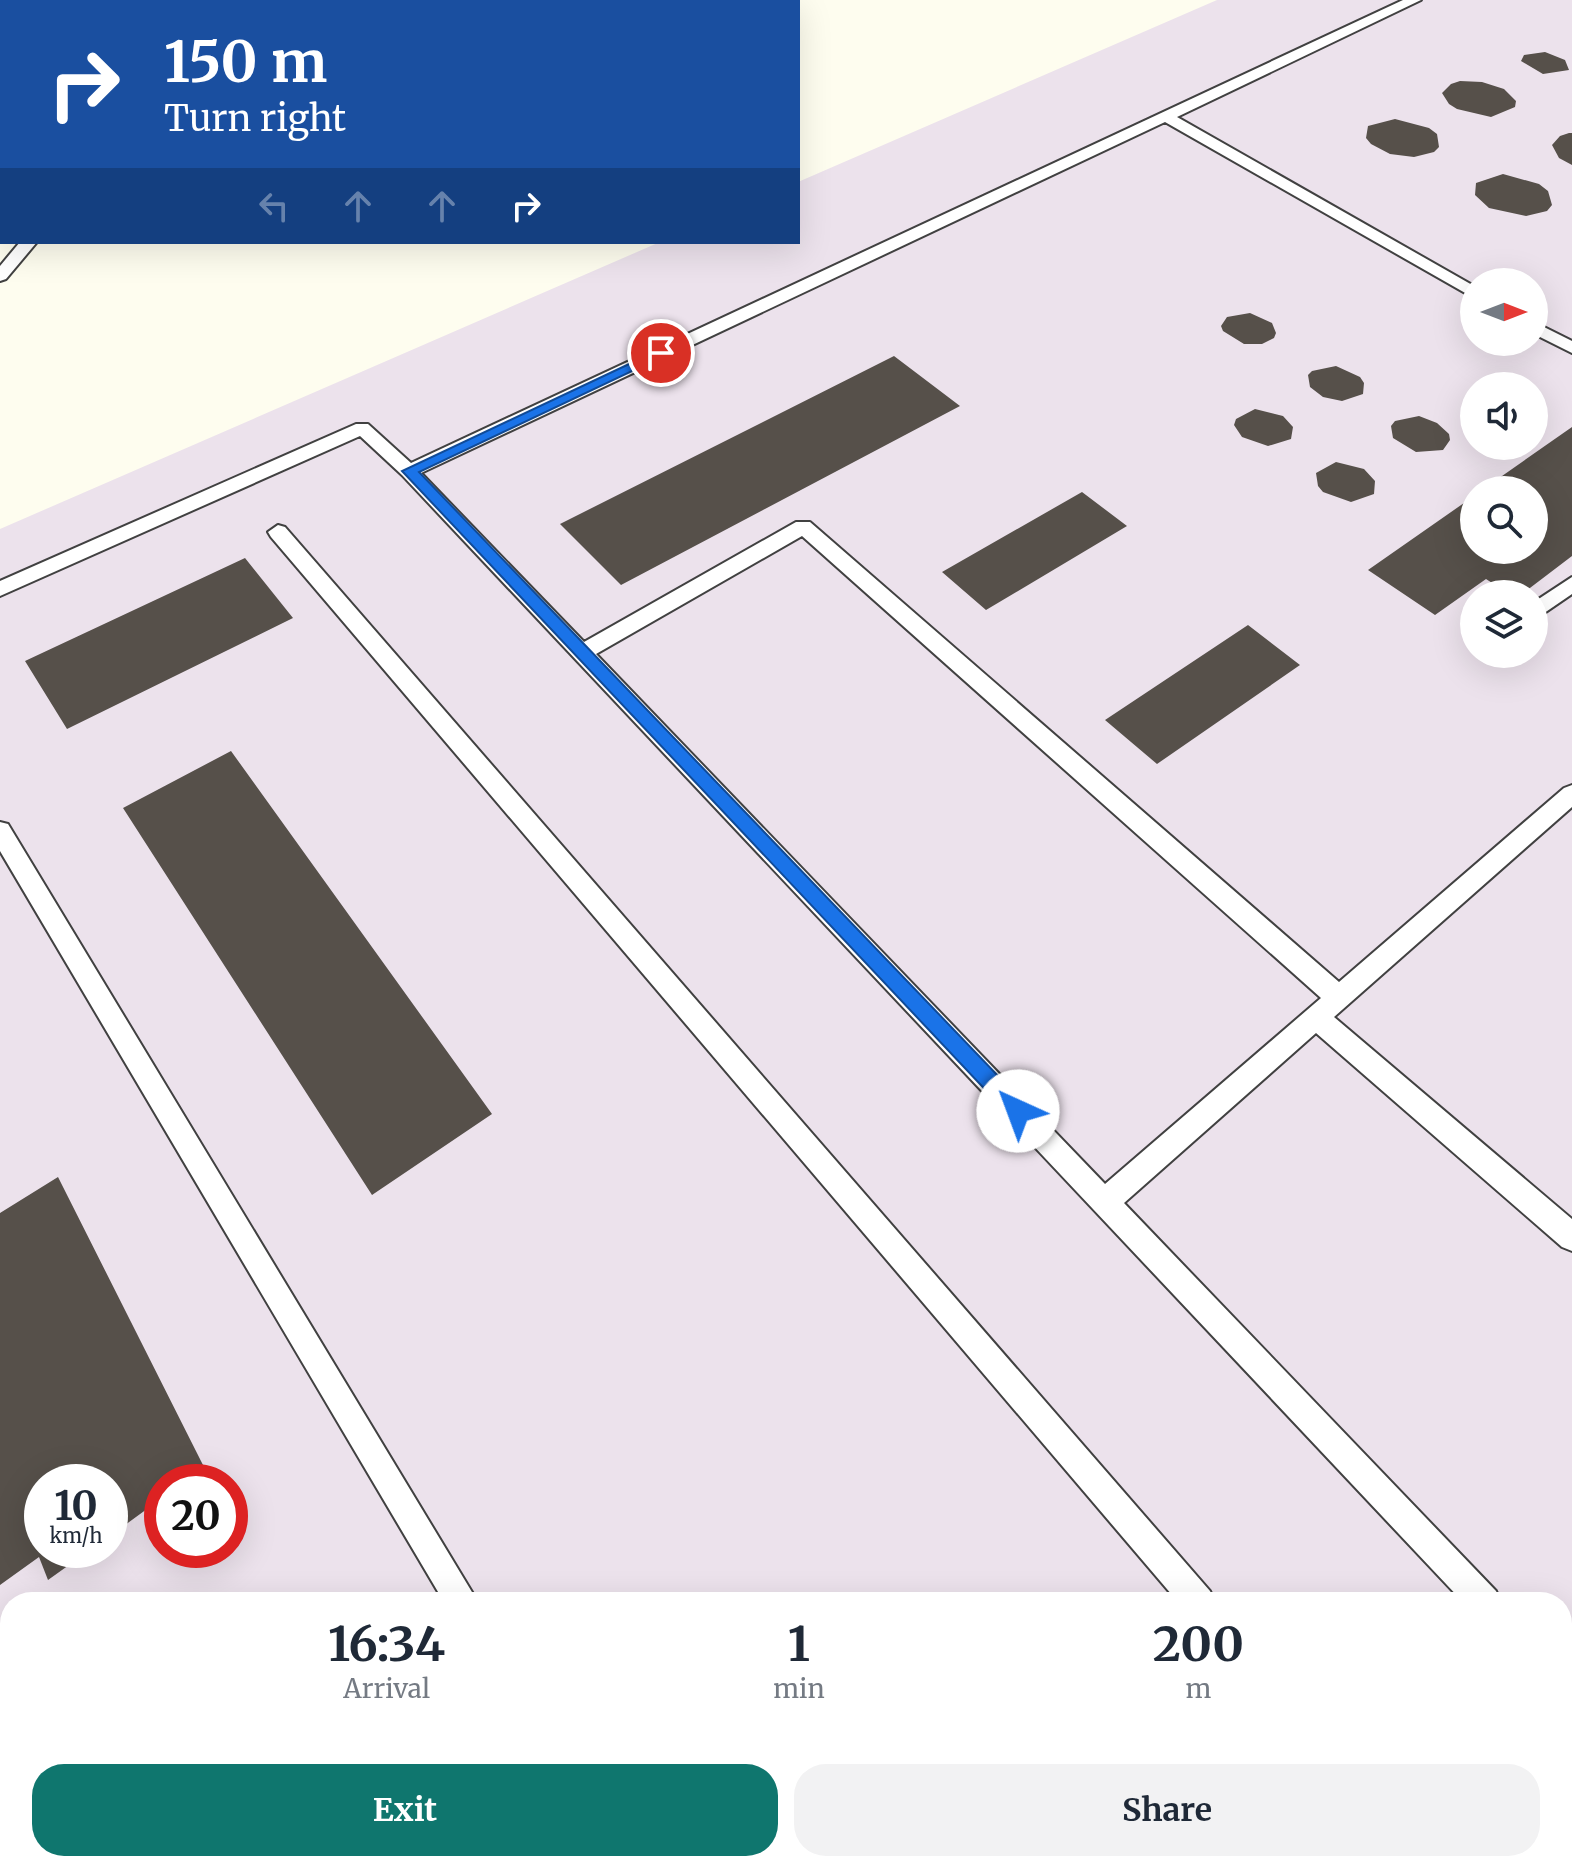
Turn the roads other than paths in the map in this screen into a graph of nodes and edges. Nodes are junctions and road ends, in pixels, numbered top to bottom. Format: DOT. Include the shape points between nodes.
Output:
graph roads {
  1 [pos="1414,0"];
  2 [pos="1165,116"];
  3 [pos="27,244"];
  4 [pos="0,276"];
  5 [pos="1460,285"];
  6 [pos="1572,328"];
  7 [pos="1548,335"];
  8 [pos="1556,339"];
  9 [pos="1572,348"];
  10 [pos="409,471"];
  11 [pos="278,532"];
  12 [pos="1572,584"];
  13 [pos="0,589"];
  14 [pos="1548,602"];
  15 [pos="582,652"];
  16 [pos="1572,794"];
  17 [pos="0,831"];
  18 [pos="1339,998"];
  19 [pos="1317,1018"];
  20 [pos="1105,1202"];
  21 [pos="1572,1237"];
  22 [pos="456,1592"];
  23 [pos="1190,1592"];
  24 [pos="1476,1592"];
  1 -- 2 [label="lane"];
  2 -- 5 [label="lane"];
  2 -- 10 [label="lane"];
  3 -- 4 [label="lane"];
  6 -- 8 [label="lane"];
  7 -- 8 [label="lane"];
  8 -- 9 [label="lane"];
  10 -- 13 [label="lane" via="362,428"];
  10 -- 15 [label="lane"];
  11 -- 23 [label="lane"];
  12 -- 14 [label="lane"];
  15 -- 18 [label="lane" via="803,527"];
  15 -- 20 [label="lane"];
  16 -- 18 [label="lane"];
  17 -- 22 [label="lane"];
  18 -- 19 [label="lane"];
  19 -- 20 [label="lane"];
  19 -- 21 [label="lane"];
  20 -- 24 [label="lane"];
}
